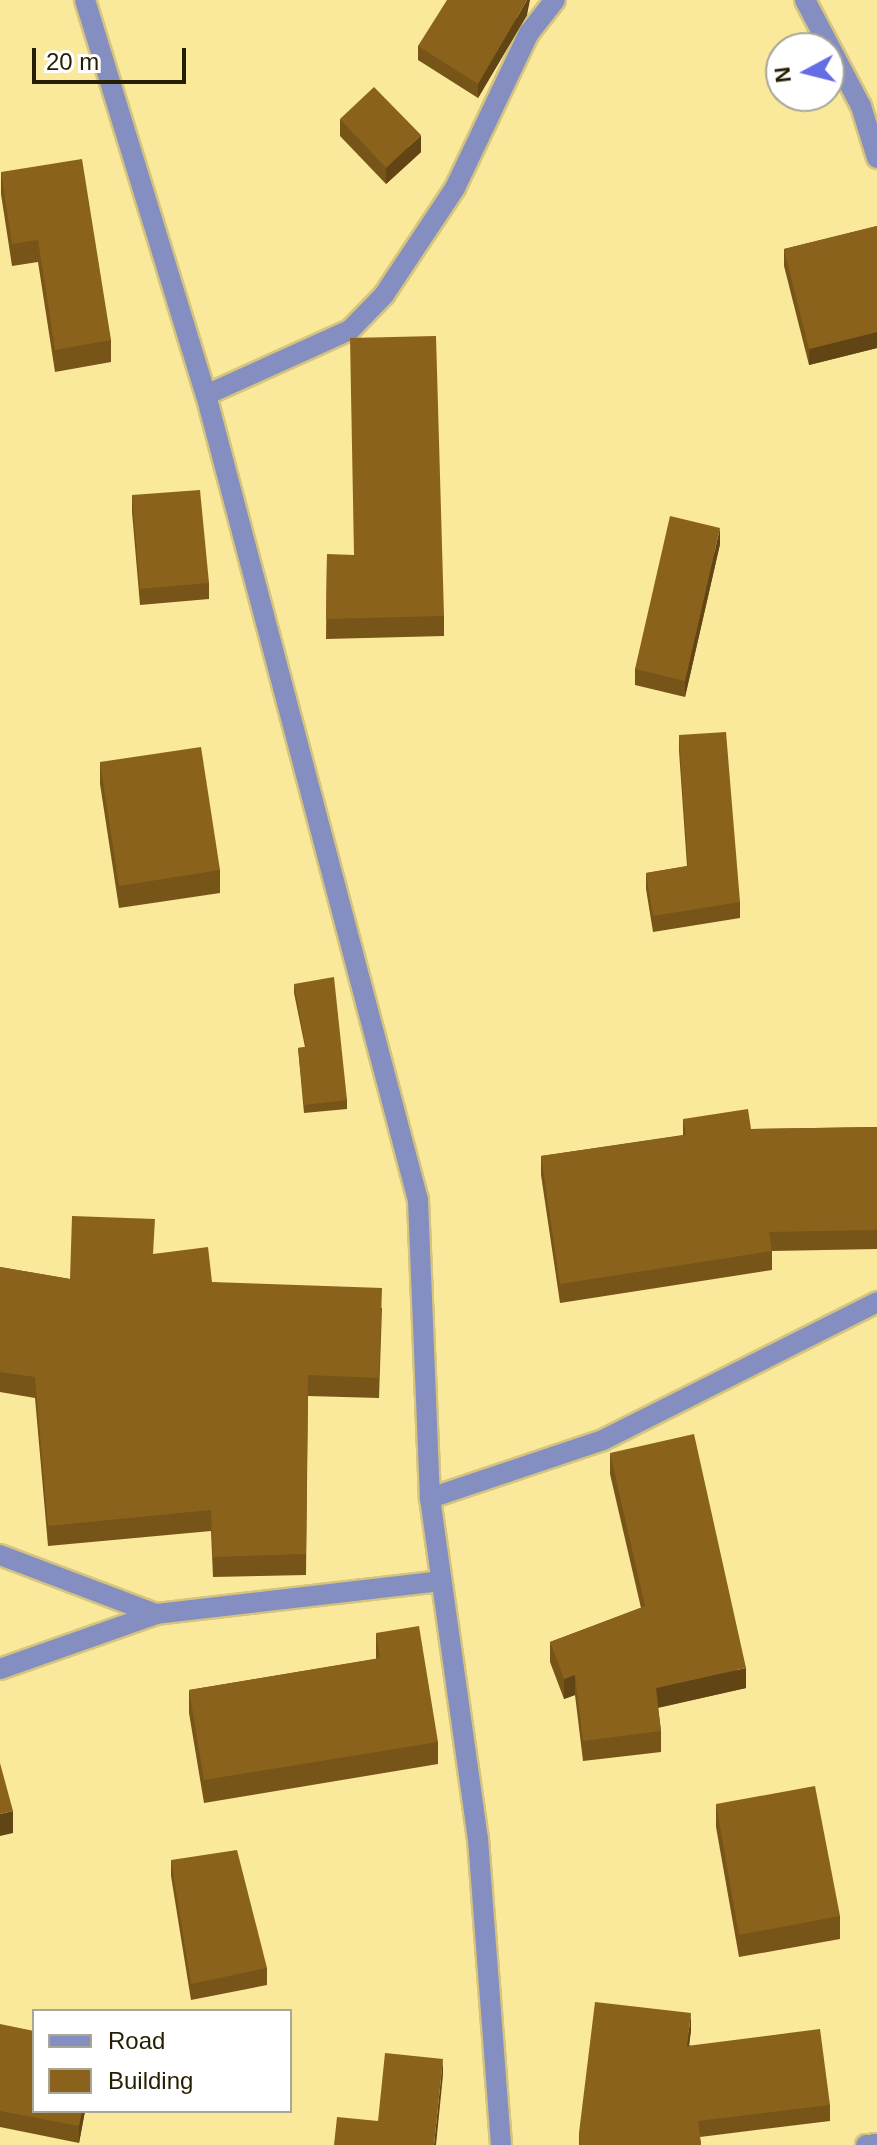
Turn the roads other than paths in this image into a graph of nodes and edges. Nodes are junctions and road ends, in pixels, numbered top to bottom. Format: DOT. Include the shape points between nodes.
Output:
graph roads {
  1 [pos="85,0"];
  2 [pos="555,0"];
  3 [pos="805,0"];
  4 [pos="877,158"];
  5 [pos="206,395"];
  6 [pos="877,1302"];
  7 [pos="430,1498"];
  8 [pos="0,1555"];
  9 [pos="441,1581"];
  10 [pos="156,1614"];
  11 [pos="0,1669"];
  12 [pos="877,2144"];
  13 [pos="501,2145"];
  14 [pos="866,2145"];
  1 -- 5 [label="street"];
  2 -- 5 [label="street" via="529,33 455,188 384,295 350,330"];
  3 -- 4 [label="street" via="861,106"];
  5 -- 7 [label="street" via="418,1200"];
  6 -- 7 [label="street" via="603,1440"];
  7 -- 9 [label="street"];
  8 -- 10 [label="street"];
  9 -- 10 [label="street"];
  9 -- 13 [label="street" via="478,1839"];
  10 -- 11 [label="street"];
  12 -- 14 [label="street"];
}
